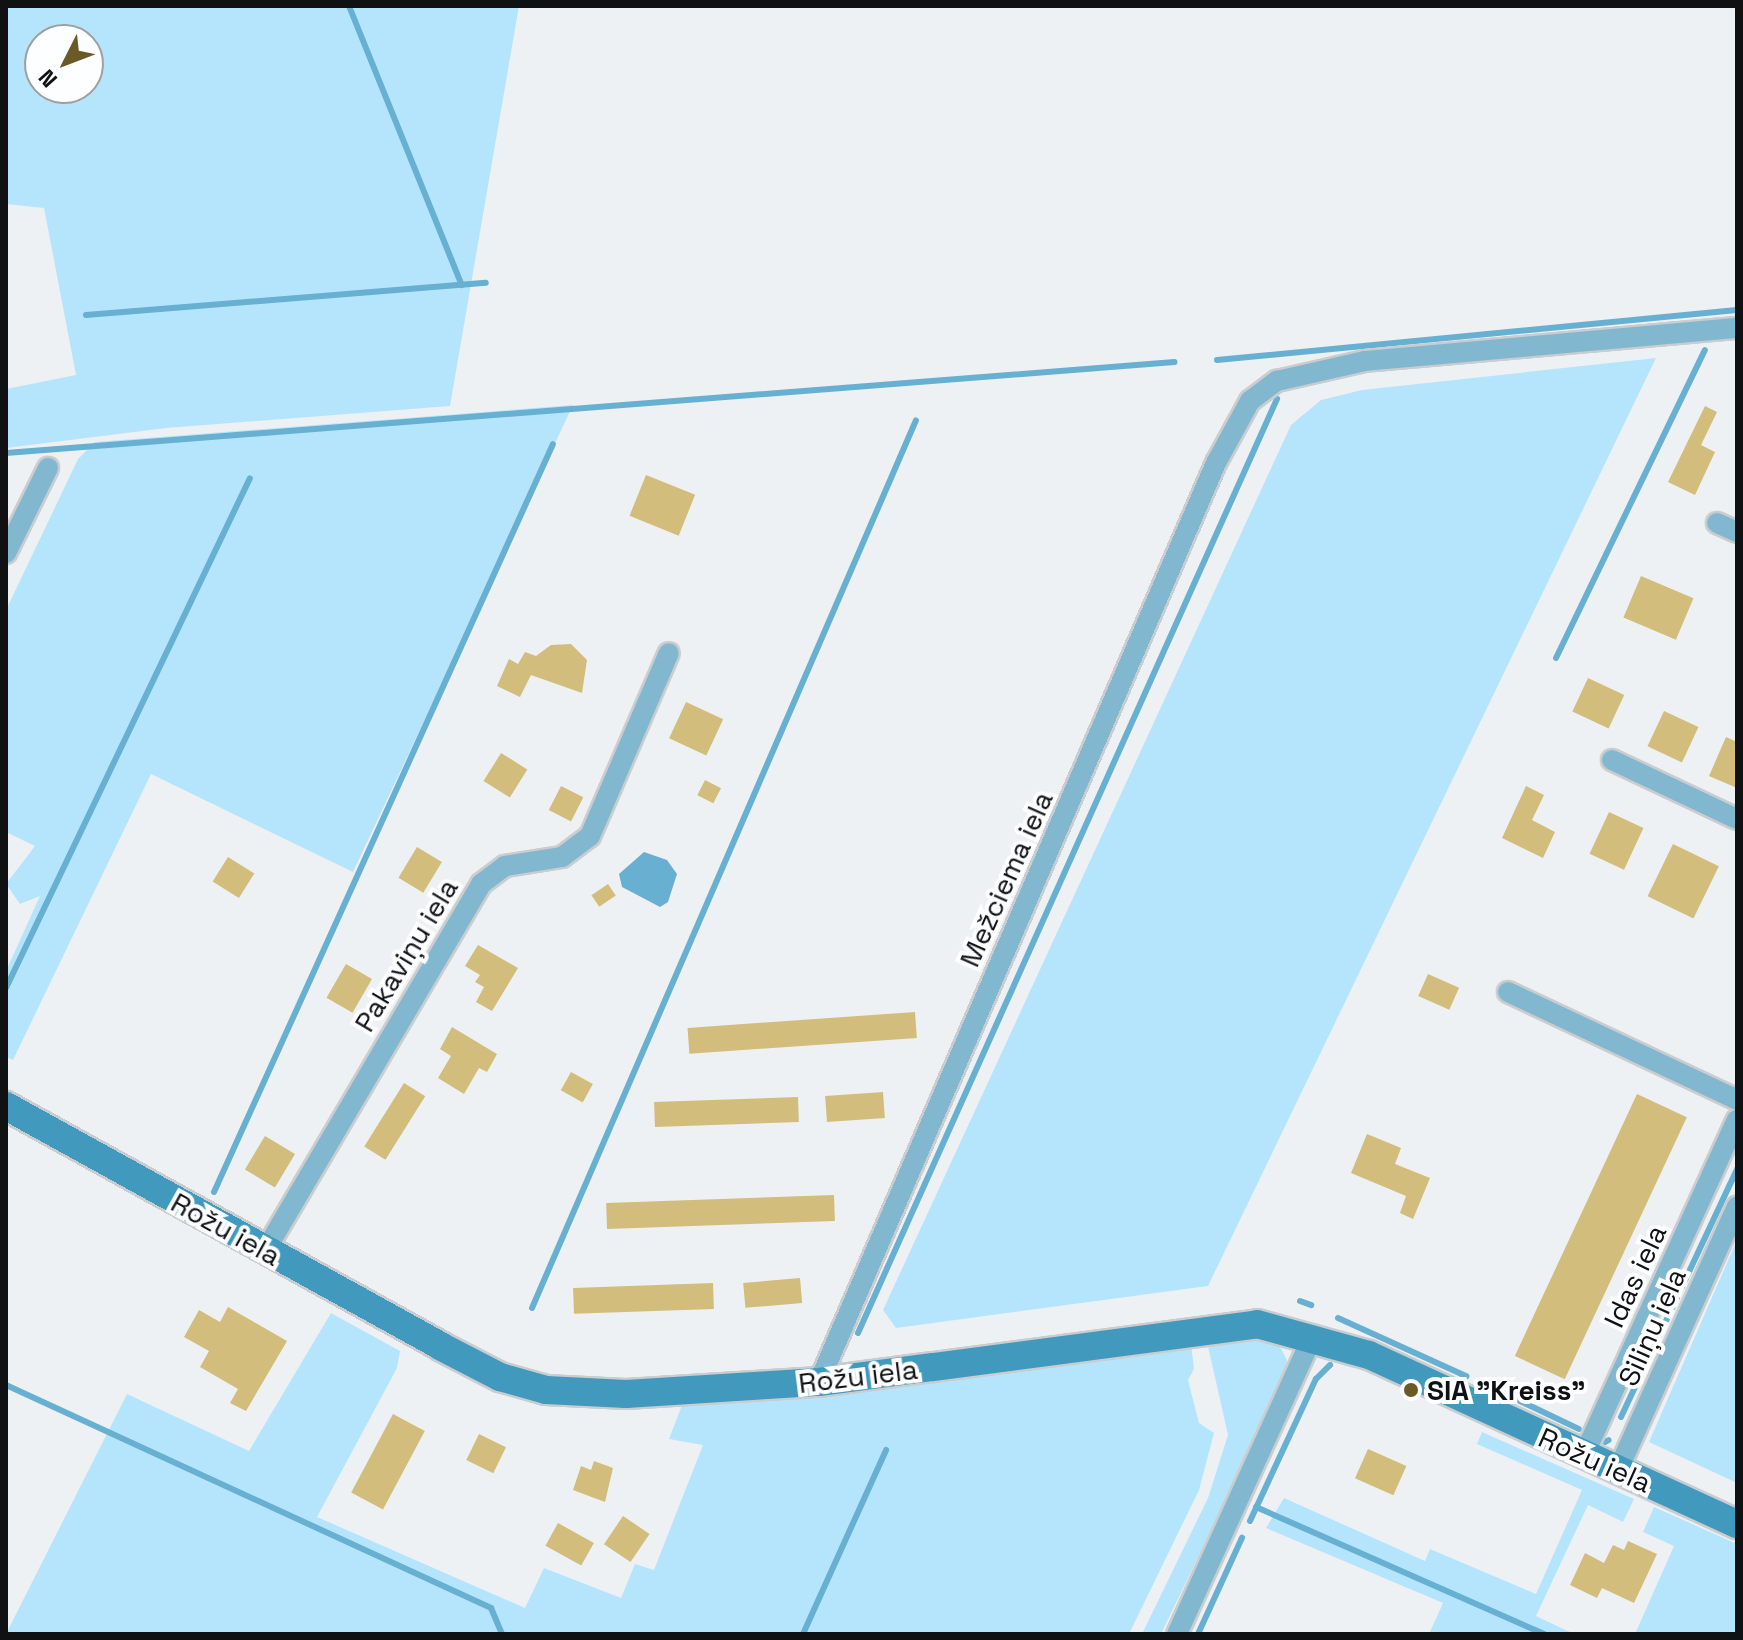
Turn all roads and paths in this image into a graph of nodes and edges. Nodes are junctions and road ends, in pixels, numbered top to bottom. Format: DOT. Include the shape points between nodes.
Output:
graph roads {
  1 [pos="1737,328"];
  2 [pos="48,468"];
  3 [pos="1717,523"];
  4 [pos="1737,532"];
  5 [pos="6,553"];
  6 [pos="669,653"];
  7 [pos="1612,760"];
  8 [pos="1737,819"];
  9 [pos="1508,992"];
  10 [pos="1737,1100"];
  11 [pos="6,1106"];
  12 [pos="1737,1120"];
  13 [pos="1737,1207"];
  14 [pos="265,1251"];
  15 [pos="1313,1335"];
  16 [pos="819,1382"];
  17 [pos="1584,1455"];
  18 [pos="1618,1470"];
  19 [pos="1737,1524"];
  20 [pos="1177,1634"];
  1 -- 16 [label="street, Mežciema iela" via="1365,361 1277,381 1250,401 1216,463"];
  2 -- 5 [label="street"];
  3 -- 4 [label="street"];
  6 -- 14 [label="street, Pakaviņu iela" via="590,836 562,857 505,866 481,884"];
  7 -- 8 [label="street"];
  9 -- 10 [label="street"];
  11 -- 14 [label="street, Rožu iela"];
  12 -- 17 [label="street, Idas iela"];
  13 -- 18 [label="street, Siliņu iela"];
  14 -- 16 [label="street, Rožu iela" via="500,1377 546,1390 626,1394"];
  15 -- 16 [label="street, Rožu iela" via="1257,1324"];
  15 -- 17 [label="street, Rožu iela" via="1369,1355"];
  15 -- 20 [label="street"];
  17 -- 18 [label="street, Rožu iela"];
  18 -- 19 [label="street, Rožu iela"];
}
